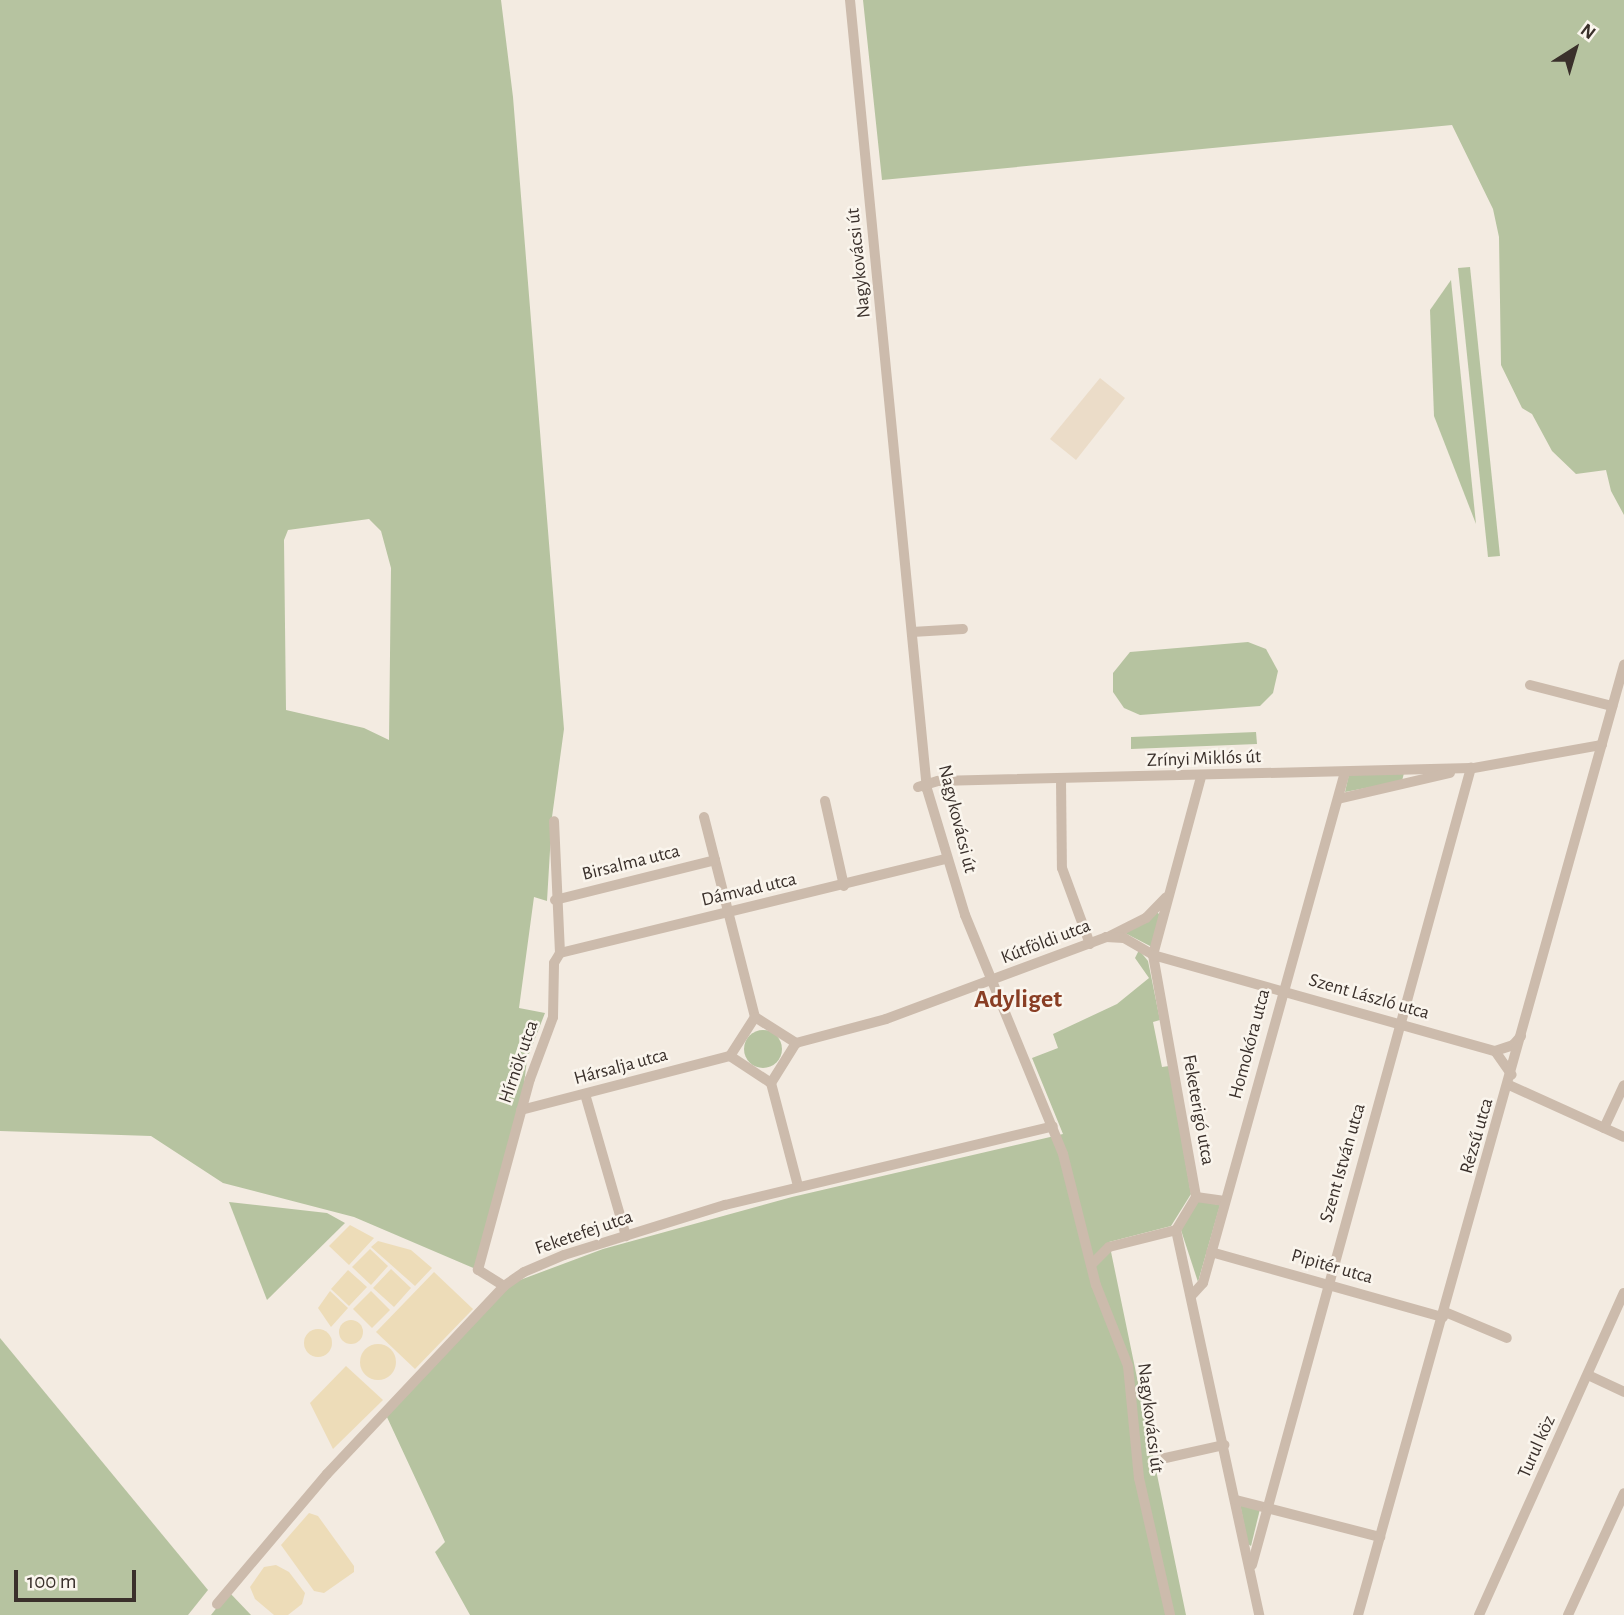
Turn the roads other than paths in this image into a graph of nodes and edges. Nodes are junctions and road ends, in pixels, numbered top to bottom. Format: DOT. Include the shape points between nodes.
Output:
graph roads {
  1 [pos="850,0"];
  2 [pos="963,629"];
  3 [pos="912,632"];
  4 [pos="1624,665"];
  5 [pos="1531,685"];
  6 [pos="1612,706"];
  7 [pos="1602,745"];
  8 [pos="1471,768"];
  9 [pos="1345,772"];
  10 [pos="1201,777"];
  11 [pos="1061,779"];
  12 [pos="922,786"];
  13 [pos="1338,799"];
  14 [pos="825,801"];
  15 [pos="704,817"];
  16 [pos="554,821"];
  17 [pos="946,859"];
  18 [pos="715,860"];
  19 [pos="844,886"];
  20 [pos="1170,892"];
  21 [pos="555,900"];
  22 [pos="729,912"];
  23 [pos="1106,937"];
  24 [pos="1090,944"];
  25 [pos="560,953"];
  26 [pos="1153,955"];
  27 [pos="995,980"];
  28 [pos="1283,991"];
  29 [pos="755,1017"];
  30 [pos="1400,1024"];
  31 [pos="1526,1027"];
  32 [pos="796,1043"];
  33 [pos="1494,1051"];
  34 [pos="730,1056"];
  35 [pos="1511,1080"];
  36 [pos="771,1083"];
  37 [pos="1624,1085"];
  38 [pos="585,1094"];
  39 [pos="521,1110"];
  40 [pos="1053,1126"];
  41 [pos="1604,1128"];
  42 [pos="1624,1137"];
  43 [pos="798,1186"];
  44 [pos="1196,1197"];
  45 [pos="1225,1201"];
  46 [pos="1175,1230"];
  47 [pos="626,1236"];
  48 [pos="1211,1252"];
  49 [pos="1091,1265"];
  50 [pos="1327,1283"];
  51 [pos="504,1286"];
  52 [pos="1624,1293"];
  53 [pos="1193,1294"];
  54 [pos="1444,1314"];
  55 [pos="1507,1339"];
  56 [pos="1588,1376"];
  57 [pos="1624,1392"];
  58 [pos="1224,1445"];
  59 [pos="1161,1459"];
  60 [pos="1624,1493"];
  61 [pos="1236,1500"];
  62 [pos="1266,1507"];
  63 [pos="1380,1537"];
  64 [pos="1251,1569"];
  65 [pos="218,1604"];
  66 [pos="1170,1615"];
  67 [pos="1259,1615"];
  68 [pos="1358,1615"];
  69 [pos="1479,1615"];
  70 [pos="1570,1615"];
  1 -- 3 [label="street, Nagykovácsi út"];
  2 -- 3 [label="street"];
  3 -- 12 [label="street, Nagykovácsi út"];
  4 -- 6 [label="street, Rézsű utca"];
  5 -- 6 [label="street"];
  6 -- 7 [label="street, Rézsű utca"];
  7 -- 8 [label="street, Zrínyi Miklós út"];
  7 -- 31 [label="street, Rézsű utca"];
  8 -- 9 [label="street, Zrínyi Miklós út"];
  8 -- 13 [label="street, Zrínyi Miklós út"];
  8 -- 30 [label="street, Szent István utca"];
  9 -- 10 [label="street, Zrínyi Miklós út"];
  9 -- 13 [label="street, Homokóra utca"];
  10 -- 11 [label="street, Zrínyi Miklós út"];
  10 -- 20 [label="street, Feketerigó utca"];
  11 -- 12 [label="street, Zrínyi Miklós út" via="938,781"];
  11 -- 24 [label="street" via="1062,868"];
  12 -- 17 [label="street, Nagykovácsi út"];
  13 -- 28 [label="street, Homokóra utca"];
  14 -- 19 [label="street"];
  15 -- 18 [label="street"];
  16 -- 21 [label="street, Hírnök utca"];
  17 -- 19 [label="street, Dámvad utca"];
  17 -- 27 [label="street, Nagykovácsi út"];
  18 -- 21 [label="street, Birsalma utca"];
  18 -- 22 [label="street"];
  19 -- 22 [label="street, Dámvad utca"];
  20 -- 23 [label="street, Kútföldi utca" via="1146,918"];
  20 -- 26 [label="street, Feketerigó utca"];
  21 -- 25 [label="street, Hírnök utca"];
  22 -- 25 [label="street, Dámvad utca"];
  22 -- 29 [label="street"];
  23 -- 24 [label="street, Kútföldi utca"];
  23 -- 26 [label="street, Kútföldi utca" via="1136,942"];
  24 -- 27 [label="street, Kútföldi utca"];
  25 -- 39 [label="street, Hírnök utca" via="554,963 553,1017"];
  26 -- 28 [label="street, Szent László utca"];
  26 -- 44 [label="street, Feketerigó utca"];
  27 -- 32 [label="street" via="886,1019"];
  27 -- 40 [label="street, Nagykovácsi út"];
  28 -- 30 [label="street, Szent László utca"];
  28 -- 45 [label="street, Homokóra utca"];
  29 -- 32 [label="street"];
  29 -- 34 [label="street"];
  30 -- 33 [label="street, Szent László utca"];
  30 -- 50 [label="street, Szent István utca"];
  31 -- 33 [label="street" via="1513,1045"];
  31 -- 35 [label="street, Rézsű utca"];
  32 -- 36 [label="street"];
  33 -- 35 [label="street"];
  34 -- 36 [label="street"];
  34 -- 38 [label="street, Hársalja utca"];
  35 -- 41 [label="street"];
  35 -- 54 [label="street, Rézsű utca"];
  36 -- 43 [label="street"];
  37 -- 41 [label="street"];
  38 -- 39 [label="street, Hársalja utca"];
  38 -- 47 [label="street"];
  39 -- 51 [label="street, Hírnök utca" via="478,1270"];
  40 -- 43 [label="street, Feketefej utca"];
  40 -- 49 [label="street, Nagykovácsi út"];
  41 -- 42 [label="street"];
  43 -- 47 [label="street, Feketefej utca"];
  44 -- 45 [label="street"];
  44 -- 46 [label="street"];
  45 -- 48 [label="street, Homokóra utca"];
  46 -- 49 [label="street" via="1109,1247"];
  46 -- 53 [label="street"];
  47 -- 51 [label="street, Feketefej utca" via="545,1262"];
  48 -- 50 [label="street, Pipitér utca"];
  48 -- 53 [label="street, Homokóra utca" via="1200,1290"];
  49 -- 66 [label="street, Nagykovácsi út" via="1130,1378 1139,1478"];
  50 -- 54 [label="street, Pipitér utca"];
  50 -- 62 [label="street, Szent István utca"];
  51 -- 65 [label="street, Feketefej utca" via="327,1474"];
  52 -- 56 [label="street, Turul köz"];
  53 -- 58 [label="street"];
  54 -- 55 [label="street, Pipitér utca"];
  54 -- 63 [label="street, Rézsű utca"];
  56 -- 57 [label="street"];
  56 -- 69 [label="street, Turul köz"];
  58 -- 59 [label="street"];
  58 -- 61 [label="street"];
  60 -- 70 [label="street"];
  61 -- 62 [label="street"];
  61 -- 64 [label="street"];
  62 -- 63 [label="street"];
  62 -- 64 [label="street, Szent István utca"];
  63 -- 68 [label="street, Rézsű utca"];
  64 -- 67 [label="street"];
}
